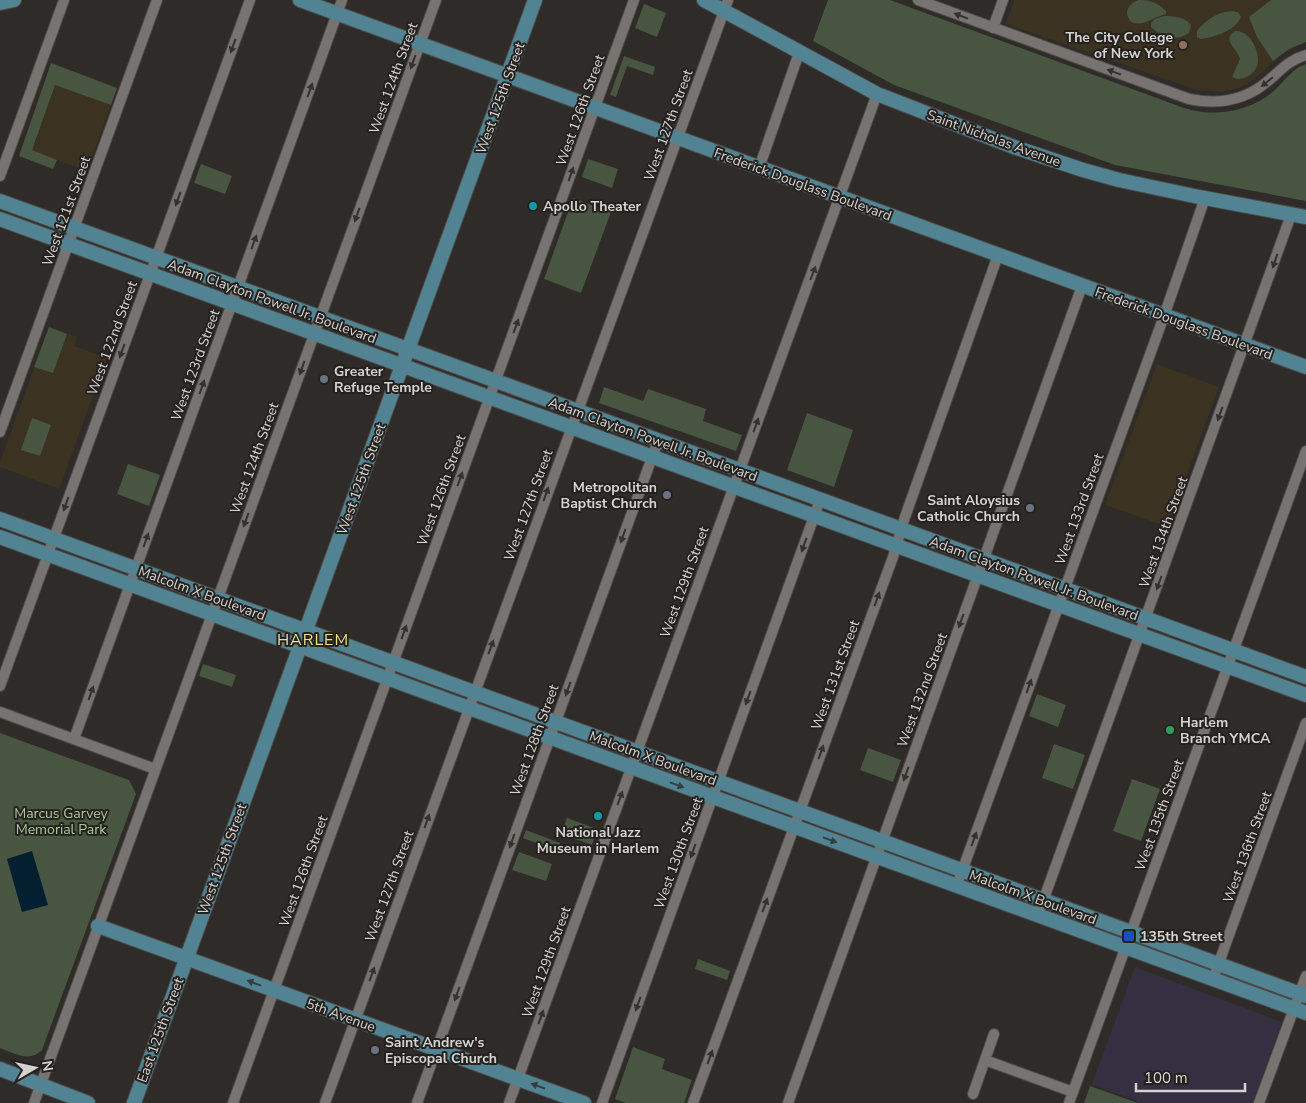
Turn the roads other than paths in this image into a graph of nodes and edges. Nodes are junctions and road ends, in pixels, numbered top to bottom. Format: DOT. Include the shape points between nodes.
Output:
graph roads {
  1 [pos="14,0"];
  2 [pos="64,0"];
  3 [pos="157,0"];
  4 [pos="250,0"];
  5 [pos="300,0"];
  6 [pos="342,0"];
  7 [pos="436,0"];
  8 [pos="535,0"];
  9 [pos="634,0"];
  10 [pos="704,0"];
  11 [pos="918,0"];
  12 [pos="1003,0"];
  13 [pos="0,3"];
  14 [pos="726,6"];
  15 [pos="337,14"];
  16 [pos="993,28"];
  17 [pos="420,43"];
  18 [pos="799,53"];
  19 [pos="1306,55"];
  20 [pos="508,75"];
  21 [pos="877,94"];
  22 [pos="595,108"];
  23 [pos="678,138"];
  24 [pos="759,168"];
  25 [pos="0,176"];
  26 [pos="841,198"];
  27 [pos="1205,198"];
  28 [pos="0,201"];
  29 [pos="1291,214"];
  30 [pos="1306,217"];
  31 [pos="0,219"];
  32 [pos="75,228"];
  33 [pos="69,244"];
  34 [pos="998,255"];
  35 [pos="156,258"];
  36 [pos="151,274"];
  37 [pos="1082,286"];
  38 [pos="238,288"];
  39 [pos="232,304"];
  40 [pos="1164,316"];
  41 [pos="320,318"];
  42 [pos="314,333"];
  43 [pos="1245,345"];
  44 [pos="408,350"];
  45 [pos="402,365"];
  46 [pos="1306,367"];
  47 [pos="496,381"];
  48 [pos="490,396"];
  49 [pos="577,411"];
  50 [pos="571,427"];
  51 [pos="0,432"];
  52 [pos="658,441"];
  53 [pos="1306,451"];
  54 [pos="652,456"];
  55 [pos="739,470"];
  56 [pos="733,486"];
  57 [pos="820,500"];
  58 [pos="814,516"];
  59 [pos="0,519"];
  60 [pos="901,529"];
  61 [pos="0,537"];
  62 [pos="53,539"];
  63 [pos="896,546"];
  64 [pos="48,555"];
  65 [pos="983,560"];
  66 [pos="136,568"];
  67 [pos="978,575"];
  68 [pos="130,584"];
  69 [pos="1064,589"];
  70 [pos="217,599"];
  71 [pos="1058,605"];
  72 [pos="212,614"];
  73 [pos="1146,619"];
  74 [pos="306,630"];
  75 [pos="1140,634"];
  76 [pos="300,646"];
  77 [pos="1233,650"];
  78 [pos="393,663"];
  79 [pos="1228,666"];
  80 [pos="1306,677"];
  81 [pos="388,678"];
  82 [pos="0,686"];
  83 [pos="474,693"];
  84 [pos="1306,695"];
  85 [pos="469,708"];
  86 [pos="0,712"];
  87 [pos="555,722"];
  88 [pos="1306,723"];
  89 [pos="74,738"];
  90 [pos="550,738"];
  91 [pos="637,751"];
  92 [pos="631,768"];
  93 [pos="155,769"];
  94 [pos="718,781"];
  95 [pos="712,797"];
  96 [pos="800,811"];
  97 [pos="794,827"];
  98 [pos="882,841"];
  99 [pos="876,857"];
  100 [pos="962,870"];
  101 [pos="957,885"];
  102 [pos="1043,900"];
  103 [pos="1038,915"];
  104 [pos="98,926"];
  105 [pos="1131,932"];
  106 [pos="1126,947"];
  107 [pos="186,957"];
  108 [pos="1219,964"];
  109 [pos="1306,976"];
  110 [pos="1213,979"];
  111 [pos="274,990"];
  112 [pos="1303,995"];
  113 [pos="1300,1011"];
  114 [pos="355,1020"];
  115 [pos="994,1034"];
  116 [pos="437,1050"];
  117 [pos="985,1060"];
  118 [pos="0,1069"];
  119 [pos="518,1079"];
  120 [pos="40,1085"];
  121 [pos="1073,1092"];
  122 [pos="973,1094"];
  123 [pos="34,1103"];
  124 [pos="88,1103"];
  125 [pos="134,1103"];
  126 [pos="232,1103"];
  127 [pos="325,1103"];
  128 [pos="417,1103"];
  129 [pos="509,1103"];
  130 [pos="584,1103"];
  131 [pos="602,1103"];
  132 [pos="693,1103"];
  133 [pos="788,1103"];
  134 [pos="1069,1103"];
  135 [pos="1260,1103"];
  1 -- 13 [label="main road"];
  2 -- 25 [label="street"];
  3 -- 32 [label="street, West 121st Street"];
  4 -- 35 [label="street, West 122nd Street, one-way"];
  5 -- 15 [label="main road, Frederick Douglass Boulevard"];
  6 -- 15 [label="street, West 123rd Street"];
  7 -- 17 [label="street, West 124th Street"];
  8 -- 20 [label="main road, West 125th Street"];
  9 -- 22 [label="street, West 126th Street"];
  10 -- 14 [label="main road, Saint Nicholas Avenue"];
  16 -- 11 [label="street, one-way"];
  12 -- 16 [label="street"];
  14 -- 18 [label="main road, Saint Nicholas Avenue"];
  14 -- 23 [label="street, West 127th Street"];
  15 -- 17 [label="main road, Frederick Douglass Boulevard"];
  38 -- 15 [label="street, West 123rd Street, one-way"];
  19 -- 16 [label="street, one-way" via="1289,61 1264,84 1243,96 1203,102"];
  17 -- 20 [label="main road, Frederick Douglass Boulevard"];
  17 -- 41 [label="street, West 124th Street, one-way"];
  18 -- 21 [label="main road, Saint Nicholas Avenue"];
  18 -- 24 [label="street"];
  20 -- 22 [label="main road, Frederick Douglass Boulevard"];
  20 -- 44 [label="main road, West 125th Street"];
  21 -- 26 [label="street, West 129th Street"];
  21 -- 27 [label="main road, Saint Nicholas Avenue" via="1042,157 1120,180"];
  22 -- 23 [label="main road, Frederick Douglass Boulevard"];
  47 -- 22 [label="street, West 126th Street, one-way"];
  23 -- 24 [label="main road, Frederick Douglass Boulevard"];
  23 -- 49 [label="street, West 127th Street"];
  24 -- 26 [label="main road, Frederick Douglass Boulevard"];
  26 -- 34 [label="main road, Frederick Douglass Boulevard"];
  55 -- 26 [label="street, West 129th Street, one-way"];
  27 -- 29 [label="main road, Saint Nicholas Avenue"];
  27 -- 40 [label="street, West 133rd Street"];
  28 -- 32 [label="main road, Adam Clayton Powell Jr. Boulevard"];
  29 -- 30 [label="main road, Saint Nicholas Avenue"];
  29 -- 43 [label="street, West 134th Street, one-way"];
  31 -- 33 [label="main road, Adam Clayton Powell Jr. Boulevard"];
  32 -- 33 [label="street, West 121st Street"];
  32 -- 35 [label="main road, Adam Clayton Powell Jr. Boulevard"];
  33 -- 36 [label="main road, Adam Clayton Powell Jr. Boulevard"];
  33 -- 51 [label="street, West 121st Street"];
  34 -- 37 [label="main road, Frederick Douglass Boulevard"];
  34 -- 60 [label="street, West 131st Street"];
  35 -- 36 [label="street, West 122nd Street"];
  35 -- 38 [label="main road, Adam Clayton Powell Jr. Boulevard"];
  36 -- 39 [label="main road, Adam Clayton Powell Jr. Boulevard"];
  36 -- 62 [label="street, West 122nd Street, one-way"];
  37 -- 40 [label="main road, Frederick Douglass Boulevard"];
  37 -- 65 [label="street, West 132nd Street"];
  38 -- 39 [label="street, West 123rd Street"];
  38 -- 41 [label="main road, Adam Clayton Powell Jr. Boulevard"];
  39 -- 42 [label="main road, Adam Clayton Powell Jr. Boulevard"];
  66 -- 39 [label="street, West 123rd Street, one-way"];
  40 -- 43 [label="main road, Frederick Douglass Boulevard"];
  40 -- 69 [label="street, West 133rd Street"];
  41 -- 42 [label="street, West 124th Street"];
  41 -- 44 [label="main road, Adam Clayton Powell Jr. Boulevard"];
  42 -- 45 [label="main road, Adam Clayton Powell Jr. Boulevard"];
  42 -- 70 [label="street, West 124th Street, one-way"];
  43 -- 46 [label="main road, Frederick Douglass Boulevard"];
  43 -- 73 [label="street, West 134th Street, one-way"];
  44 -- 45 [label="main road, West 125th Street"];
  44 -- 47 [label="main road, Adam Clayton Powell Jr. Boulevard"];
  45 -- 48 [label="main road, Adam Clayton Powell Jr. Boulevard"];
  45 -- 74 [label="main road, West 125th Street"];
  47 -- 48 [label="street, West 126th Street"];
  47 -- 49 [label="main road, Adam Clayton Powell Jr. Boulevard"];
  48 -- 50 [label="main road, Adam Clayton Powell Jr. Boulevard"];
  78 -- 48 [label="street, West 126th Street, one-way"];
  49 -- 50 [label="street, West 127th Street"];
  49 -- 52 [label="main road, Adam Clayton Powell Jr. Boulevard"];
  50 -- 54 [label="main road, Adam Clayton Powell Jr. Boulevard"];
  83 -- 50 [label="street, West 127th Street, one-way"];
  52 -- 54 [label="street, West 128th Street"];
  52 -- 55 [label="main road, Adam Clayton Powell Jr. Boulevard"];
  53 -- 77 [label="street, West 135th Street"];
  54 -- 56 [label="main road, Adam Clayton Powell Jr. Boulevard"];
  54 -- 87 [label="street, West 128th Street, one-way"];
  55 -- 56 [label="street, West 129th Street"];
  55 -- 57 [label="main road, Adam Clayton Powell Jr. Boulevard"];
  56 -- 58 [label="main road, Adam Clayton Powell Jr. Boulevard"];
  56 -- 91 [label="street, West 129th Street"];
  57 -- 58 [label="street, West 130th Street"];
  57 -- 60 [label="main road, Adam Clayton Powell Jr. Boulevard"];
  58 -- 63 [label="main road, Adam Clayton Powell Jr. Boulevard"];
  58 -- 94 [label="street, West 130th Street, one-way"];
  59 -- 62 [label="main road, Malcolm X Boulevard"];
  60 -- 63 [label="street, West 131st Street"];
  60 -- 65 [label="main road, Adam Clayton Powell Jr. Boulevard"];
  61 -- 64 [label="main road, Malcolm X Boulevard"];
  62 -- 64 [label="street, West 122nd Street"];
  62 -- 66 [label="main road, Malcolm X Boulevard"];
  63 -- 67 [label="main road, Adam Clayton Powell Jr. Boulevard"];
  96 -- 63 [label="street, West 131st Street, one-way"];
  64 -- 68 [label="main road, Malcolm X Boulevard"];
  64 -- 82 [label="street, West 122nd Street"];
  65 -- 67 [label="street, West 132nd Street"];
  65 -- 69 [label="main road, Adam Clayton Powell Jr. Boulevard"];
  66 -- 68 [label="street, West 123rd Street"];
  66 -- 70 [label="main road, Malcolm X Boulevard"];
  67 -- 71 [label="main road, Adam Clayton Powell Jr. Boulevard"];
  67 -- 98 [label="street, West 132nd Street, one-way"];
  68 -- 72 [label="main road, Malcolm X Boulevard"];
  89 -- 68 [label="street, West 123rd Street, one-way"];
  69 -- 71 [label="street, West 133rd Street"];
  69 -- 73 [label="main road, Adam Clayton Powell Jr. Boulevard"];
  70 -- 72 [label="street, West 124th Street"];
  70 -- 74 [label="main road, Malcolm X Boulevard"];
  71 -- 75 [label="main road, Adam Clayton Powell Jr. Boulevard"];
  100 -- 71 [label="street, West 133rd Street, one-way"];
  72 -- 76 [label="main road, Malcolm X Boulevard"];
  72 -- 93 [label="street, West 124th Street"];
  73 -- 75 [label="street, West 134th Street"];
  73 -- 77 [label="main road, Adam Clayton Powell Jr. Boulevard"];
  74 -- 76 [label="main road, West 125th Street"];
  74 -- 78 [label="main road, Malcolm X Boulevard"];
  75 -- 79 [label="main road, Adam Clayton Powell Jr. Boulevard"];
  75 -- 102 [label="street, West 134th Street"];
  76 -- 81 [label="main road, Malcolm X Boulevard"];
  76 -- 107 [label="main road, West 125th Street"];
  77 -- 79 [label="street, West 135th Street"];
  77 -- 80 [label="main road, Adam Clayton Powell Jr. Boulevard"];
  78 -- 81 [label="street, West 126th Street"];
  78 -- 83 [label="main road, Malcolm X Boulevard"];
  79 -- 84 [label="main road, Adam Clayton Powell Jr. Boulevard"];
  79 -- 105 [label="street, West 135th Street"];
  81 -- 85 [label="main road, Malcolm X Boulevard"];
  81 -- 111 [label="street, West 126th Street"];
  83 -- 85 [label="street, West 127th Street"];
  83 -- 87 [label="main road, Malcolm X Boulevard"];
  85 -- 90 [label="main road, Malcolm X Boulevard"];
  114 -- 85 [label="street, West 127th Street, one-way"];
  86 -- 89 [label="street"];
  87 -- 90 [label="street, West 128th Street"];
  87 -- 91 [label="main road, Malcolm X Boulevard"];
  88 -- 108 [label="street, West 136th Street"];
  89 -- 93 [label="street"];
  90 -- 92 [label="main road, Malcolm X Boulevard"];
  90 -- 116 [label="street, West 128th Street, one-way"];
  91 -- 92 [label="street, West 129th Street"];
  91 -- 94 [label="main road, Malcolm X Boulevard"];
  92 -- 95 [label="main road, Malcolm X Boulevard, one-way"];
  119 -- 92 [label="street, West 129th Street, one-way"];
  93 -- 104 [label="street, West 124th Street"];
  94 -- 95 [label="street, West 130th Street"];
  94 -- 96 [label="main road, Malcolm X Boulevard"];
  95 -- 97 [label="main road, Malcolm X Boulevard"];
  95 -- 131 [label="street, West 130th Street, one-way"];
  96 -- 97 [label="street, West 131st Street"];
  96 -- 98 [label="main road, Malcolm X Boulevard"];
  97 -- 99 [label="main road, Malcolm X Boulevard, one-way"];
  132 -- 97 [label="street, West 131st Street, one-way"];
  98 -- 99 [label="street, West 132nd Street"];
  98 -- 100 [label="main road, Malcolm X Boulevard"];
  99 -- 101 [label="main road, Malcolm X Boulevard"];
  99 -- 133 [label="street, West 132nd Street"];
  100 -- 101 [label="street, West 133rd Street"];
  100 -- 102 [label="main road, Malcolm X Boulevard"];
  101 -- 103 [label="main road, Malcolm X Boulevard"];
  102 -- 103 [label="street, West 134th Street"];
  102 -- 105 [label="main road, Malcolm X Boulevard"];
  103 -- 106 [label="main road, Malcolm X Boulevard"];
  104 -- 107 [label="main road, 5th Avenue"];
  104 -- 120 [label="street, West 124th Street"];
  105 -- 106 [label="street, West 135th Street"];
  105 -- 108 [label="main road, Malcolm X Boulevard"];
  106 -- 110 [label="main road, Malcolm X Boulevard"];
  106 -- 121 [label="street, West 135th Street"];
  111 -- 107 [label="main road, 5th Avenue, one-way"];
  107 -- 125 [label="main road, East 125th Street"];
  108 -- 110 [label="street, West 136th Street"];
  108 -- 112 [label="main road, Malcolm X Boulevard"];
  109 -- 112 [label="street"];
  110 -- 113 [label="main road, Malcolm X Boulevard"];
  111 -- 114 [label="main road, 5th Avenue"];
  111 -- 126 [label="street, West 126th Street"];
  112 -- 113 [label="street"];
  113 -- 135 [label="street"];
  114 -- 116 [label="main road, 5th Avenue"];
  114 -- 127 [label="street, West 127th Street"];
  115 -- 117 [label="street"];
  116 -- 119 [label="main road, 5th Avenue"];
  116 -- 128 [label="street, West 128th Street"];
  117 -- 121 [label="street"];
  117 -- 122 [label="street"];
  118 -- 120 [label="main road"];
  119 -- 129 [label="street, West 129th Street"];
  130 -- 119 [label="main road, 5th Avenue, one-way"];
  120 -- 123 [label="street, West 124th Street"];
  120 -- 124 [label="main road"];
  121 -- 134 [label="street, West 135th Street"];
}
